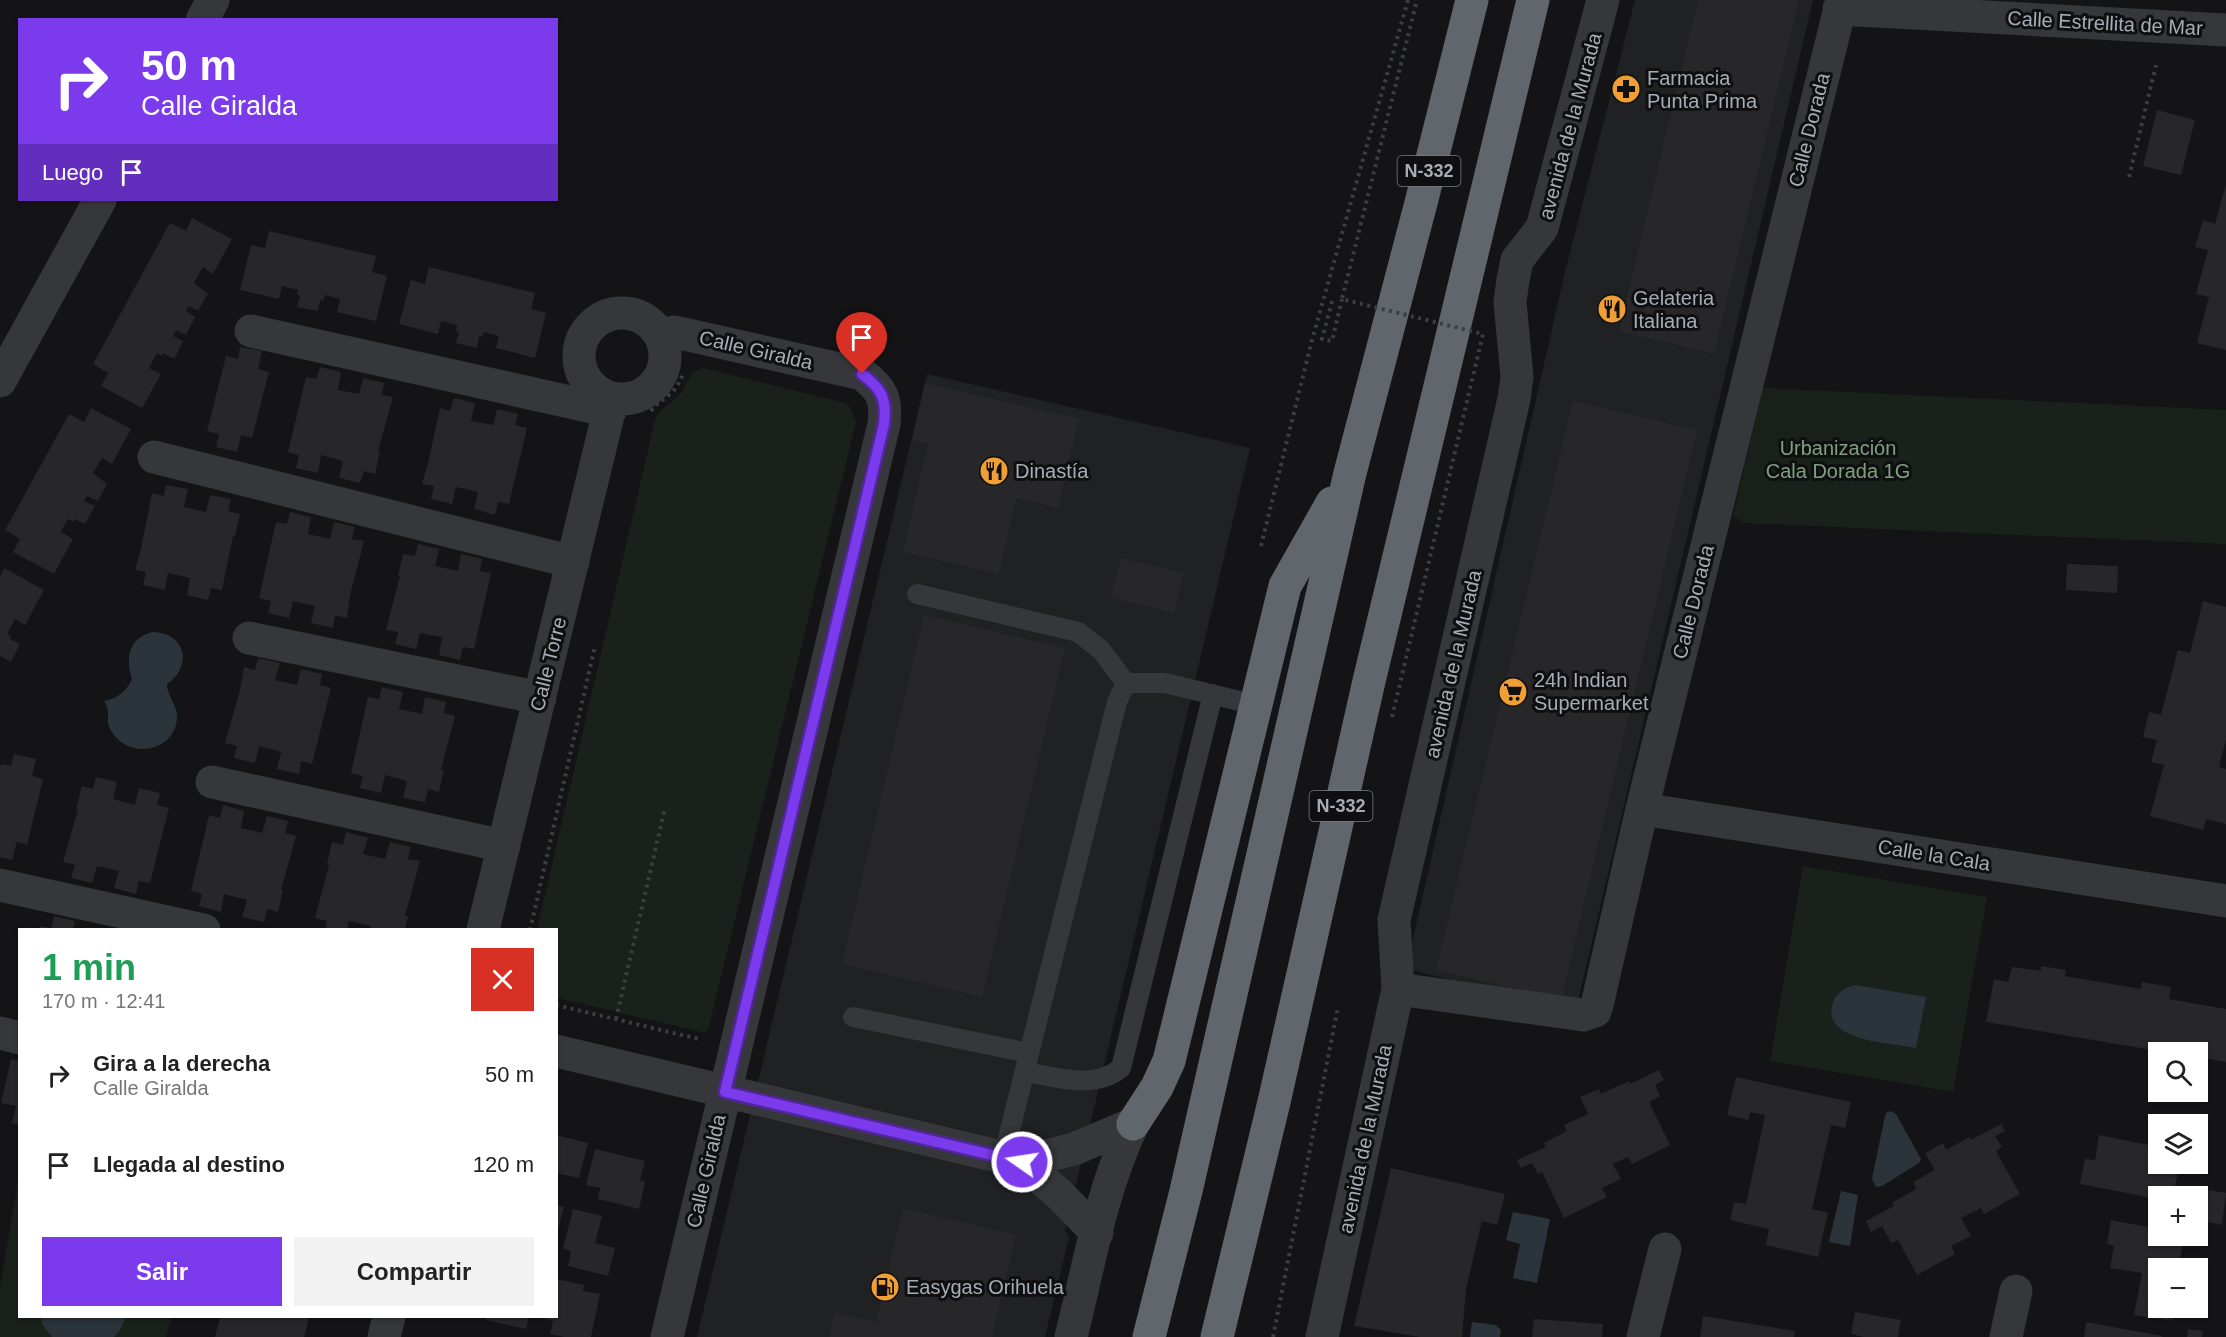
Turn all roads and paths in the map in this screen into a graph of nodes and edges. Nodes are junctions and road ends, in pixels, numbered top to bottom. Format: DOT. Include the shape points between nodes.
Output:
graph roads {
  1 [pos="213,0"];
  2 [pos="1417,0"];
  3 [pos="1472,0"];
  4 [pos="1533,0"];
  5 [pos="1603,0"];
  6 [pos="1841,4"];
  7 [pos="203,18"];
  8 [pos="2226,30"];
  9 [pos="2156,65"];
  10 [pos="2129,177"];
  11 [pos="99,201"];
  12 [pos="1342,299"];
  13 [pos="1332,301"];
  14 [pos="251,331"];
  15 [pos="660,335"];
  16 [pos="685,369"];
  17 [pos="0,381"];
  18 [pos="611,405"];
  19 [pos="647,418"];
  20 [pos="154,457"];
  21 [pos="1350,473"];
  22 [pos="573,562"];
  23 [pos="917,594"];
  24 [pos="249,638"];
  25 [pos="597,639"];
  26 [pos="1126,683"];
  27 [pos="1213,694"];
  28 [pos="540,698"];
  29 [pos="1256,705"];
  30 [pos="1392,717"];
  31 [pos="212,782"];
  32 [pos="665,808"];
  33 [pos="1642,809"];
  34 [pos="504,846"];
  35 [pos="0,885"];
  36 [pos="2226,901"];
  37 [pos="195,928"];
  38 [pos="484,928"];
  39 [pos="530,928"];
  40 [pos="1398,988"];
  41 [pos="558,1005"];
  42 [pos="853,1017"];
  43 [pos="616,1019"];
  44 [pos="0,1033"];
  45 [pos="18,1038"];
  46 [pos="707,1038"];
  47 [pos="558,1051"];
  48 [pos="1027,1063"];
  49 [pos="725,1092"];
  50 [pos="1133,1124"];
  51 [pos="1013,1160"];
  52 [pos="1253,1189"];
  53 [pos="1097,1233"];
  54 [pos="1665,1250"];
  55 [pos="2016,1291"];
  56 [pos="389,1318"];
  57 [pos="384,1337"];
  58 [pos="667,1337"];
  59 [pos="1071,1337"];
  60 [pos="1149,1337"];
  61 [pos="1217,1337"];
  62 [pos="1240,1337"];
  63 [pos="1322,1337"];
  64 [pos="1643,1337"];
  65 [pos="2006,1337"];
  1 -- 7 [label="street"];
  2 -- 12 [label="path, bridge"];
  3 -- 21 [label="highway, N-332"];
  4 -- 52 [label="highway, N-332" via="1369,681"];
  5 -- 40 [label="street, avenida de la Murada" via="1542,228 1517,260 1510,302 1517,377 1514,399 1394,920"];
  6 -- 8 [label="street, Calle Estrellita de Mar"];
  6 -- 33 [label="street, Calle Dorada"];
  9 -- 10 [label="path"];
  11 -- 17 [label="street"];
  12 -- 13 [label="path" via="1332,341 1322,339"];
  12 -- 30 [label="path, bridge" via="1483,334"];
  14 -- 18 [label="street"];
  15 -- 18 [label="street" via="665,363 656,382 640,396"];
  15 -- 18 [label="street" via="651,324 627,313 602,318 583,336 579,349 582,375"];
  15 -- 49 [label="street, Calle Giralda" via="675,332 862,374 874,383 886,409"];
  16 -- 19 [label="path" via="678,386 659,401"];
  18 -- 22 [label="street, Calle Torre"];
  20 -- 22 [label="street"];
  21 -- 29 [label="highway" via="1285,586"];
  21 -- 60 [label="highway, N-332" via="1189,1179"];
  22 -- 28 [label="street, Calle Torre"];
  23 -- 26 [label="lane" via="1078,632 1101,650"];
  24 -- 28 [label="street"];
  25 -- 39 [label="path"];
  26 -- 27 [label="lane" via="1165,683"];
  26 -- 48 [label="lane" via="1117,702"];
  27 -- 29 [label="lane"];
  27 -- 48 [label="lane" via="1121,1068 1112,1075 1085,1082"];
  28 -- 34 [label="street, Calle Torre"];
  29 -- 50 [label="highway" via="1169,1061"];
  31 -- 34 [label="street"];
  32 -- 43 [label="path"];
  33 -- 36 [label="street, Calle la Cala"];
  33 -- 40 [label="street, Calle Dorada" via="1595,1011 1583,1015"];
  34 -- 38 [label="street, Calle Torre"];
  35 -- 37 [label="street"];
  40 -- 63 [label="street, avenida de la Murada"];
  41 -- 43 [label="path"];
  42 -- 48 [label="lane"];
  43 -- 46 [label="path"];
  44 -- 45 [label="street"];
  47 -- 49 [label="street"];
  48 -- 51 [label="lane"];
  49 -- 51 [label="street"];
  49 -- 58 [label="street, Calle Giralda"];
  50 -- 51 [label="street" via="1074,1149"];
  50 -- 53 [label="street" via="1111,1176"];
  51 -- 53 [label="street" via="1060,1195"];
  52 -- 61 [label="highway, N-332"];
  52 -- 62 [label="highway"];
  53 -- 59 [label="street"];
  54 -- 64 [label="street"];
  55 -- 65 [label="street"];
  56 -- 57 [label="street"];
}
